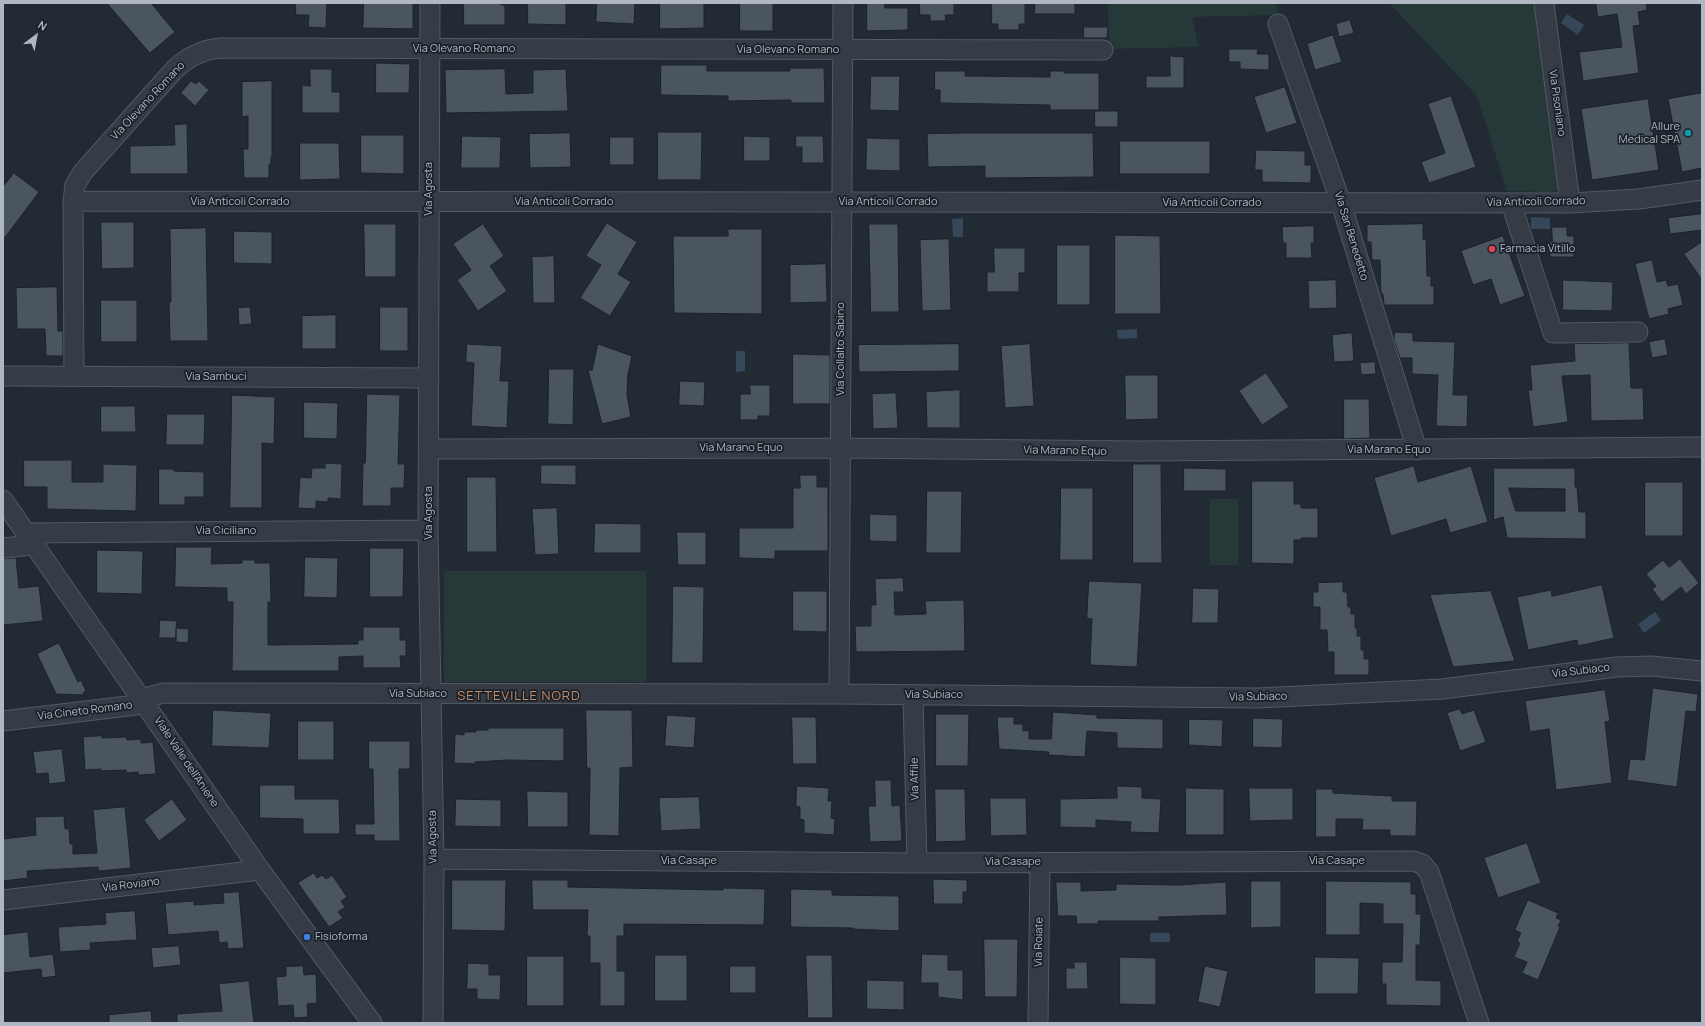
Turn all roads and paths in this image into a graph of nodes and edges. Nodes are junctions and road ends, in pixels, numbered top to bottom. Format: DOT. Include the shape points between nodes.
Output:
graph roads {
  1 [pos="430,3"];
  2 [pos="843,3"];
  3 [pos="1544,3"];
  4 [pos="1278,24"];
  5 [pos="430,49"];
  6 [pos="843,50"];
  7 [pos="1103,50"];
  8 [pos="1702,190"];
  9 [pos="73,201"];
  10 [pos="429,202"];
  11 [pos="842,202"];
  12 [pos="1341,203"];
  13 [pos="1511,203"];
  14 [pos="1570,203"];
  15 [pos="1638,332"];
  16 [pos="3,376"];
  17 [pos="74,376"];
  18 [pos="429,378"];
  19 [pos="1702,447"];
  20 [pos="841,448"];
  21 [pos="429,449"];
  22 [pos="1417,450"];
  23 [pos="3,500"];
  24 [pos="428,530"];
  25 [pos="29,539"];
  26 [pos="3,548"];
  27 [pos="1702,671"];
  28 [pos="164,693"];
  29 [pos="431,694"];
  30 [pos="839,694"];
  31 [pos="914,695"];
  32 [pos="144,701"];
  33 [pos="3,720"];
  34 [pos="434,859"];
  35 [pos="916,862"];
  36 [pos="1040,862"];
  37 [pos="260,870"];
  38 [pos="3,900"];
  39 [pos="372,1023"];
  40 [pos="433,1023"];
  41 [pos="1038,1023"];
  42 [pos="1479,1023"];
  1 -- 5 [label="street, Via Agosta"];
  2 -- 6 [label="street, Via Collalto Sabino"];
  3 -- 14 [label="street, Via Pisoniano"];
  4 -- 12 [label="street, Via San Benedetto"];
  5 -- 6 [label="street, Via Olevano Romano"];
  5 -- 9 [label="street, Via Olevano Romano" via="222,48 203,51 175,69 83,172 75,184"];
  5 -- 10 [label="street, Via Agosta"];
  6 -- 7 [label="street, Via Olevano Romano"];
  6 -- 11 [label="street, Via Collalto Sabino"];
  8 -- 14 [label="street, Via Anticoli Corrado" via="1639,199"];
  9 -- 10 [label="street, Via Anticoli Corrado"];
  9 -- 17 [label="street, Via Olevano Romano"];
  10 -- 11 [label="street, Via Anticoli Corrado"];
  10 -- 18 [label="street, Via Agosta"];
  11 -- 12 [label="street, Via Anticoli Corrado"];
  11 -- 20 [label="street, Via Collalto Sabino"];
  12 -- 13 [label="street, Via Anticoli Corrado"];
  12 -- 22 [label="street, Via San Benedetto"];
  13 -- 14 [label="street, Via Anticoli Corrado"];
  13 -- 15 [label="street" via="1553,333"];
  16 -- 17 [label="street, Via Sambuci"];
  17 -- 18 [label="street, Via Sambuci"];
  18 -- 21 [label="street, Via Agosta"];
  19 -- 22 [label="street, Via Marano Equo"];
  20 -- 21 [label="street, Via Marano Equo"];
  20 -- 22 [label="street, Via Marano Equo" via="1139,452"];
  20 -- 30 [label="street, Via Collalto Sabino"];
  21 -- 24 [label="street, Via Agosta"];
  23 -- 25 [label="street, Viale Valle dell'Aniene"];
  24 -- 25 [label="street, Via Ciciliano"];
  24 -- 29 [label="street, Via Agosta"];
  25 -- 26 [label="street, Via Ciciliano"];
  25 -- 32 [label="street, Viale Valle dell'Aniene"];
  27 -- 31 [label="street, Via Subiaco" via="1656,666 1618,667 1442,689 1258,698"];
  28 -- 29 [label="street, Via Subiaco"];
  28 -- 32 [label="street, Via Cineto Romano"];
  29 -- 30 [label="street, Via Subiaco"];
  29 -- 34 [label="street, Via Agosta"];
  30 -- 31 [label="street, Via Subiaco"];
  31 -- 35 [label="street, Via Affile"];
  32 -- 33 [label="street, Via Cineto Romano" via="136,705"];
  32 -- 37 [label="street, Viale Valle dell'Aniene"];
  34 -- 35 [label="street, Via Casape"];
  34 -- 40 [label="street, Via Agosta"];
  35 -- 36 [label="street, Via Casape"];
  36 -- 41 [label="street, Via Roiate"];
  36 -- 42 [label="street, Via Casape" via="1412,861 1422,864 1429,872"];
  37 -- 38 [label="street, Via Roviano"];
  37 -- 39 [label="street, Viale Valle dell'Aniene"];
}
